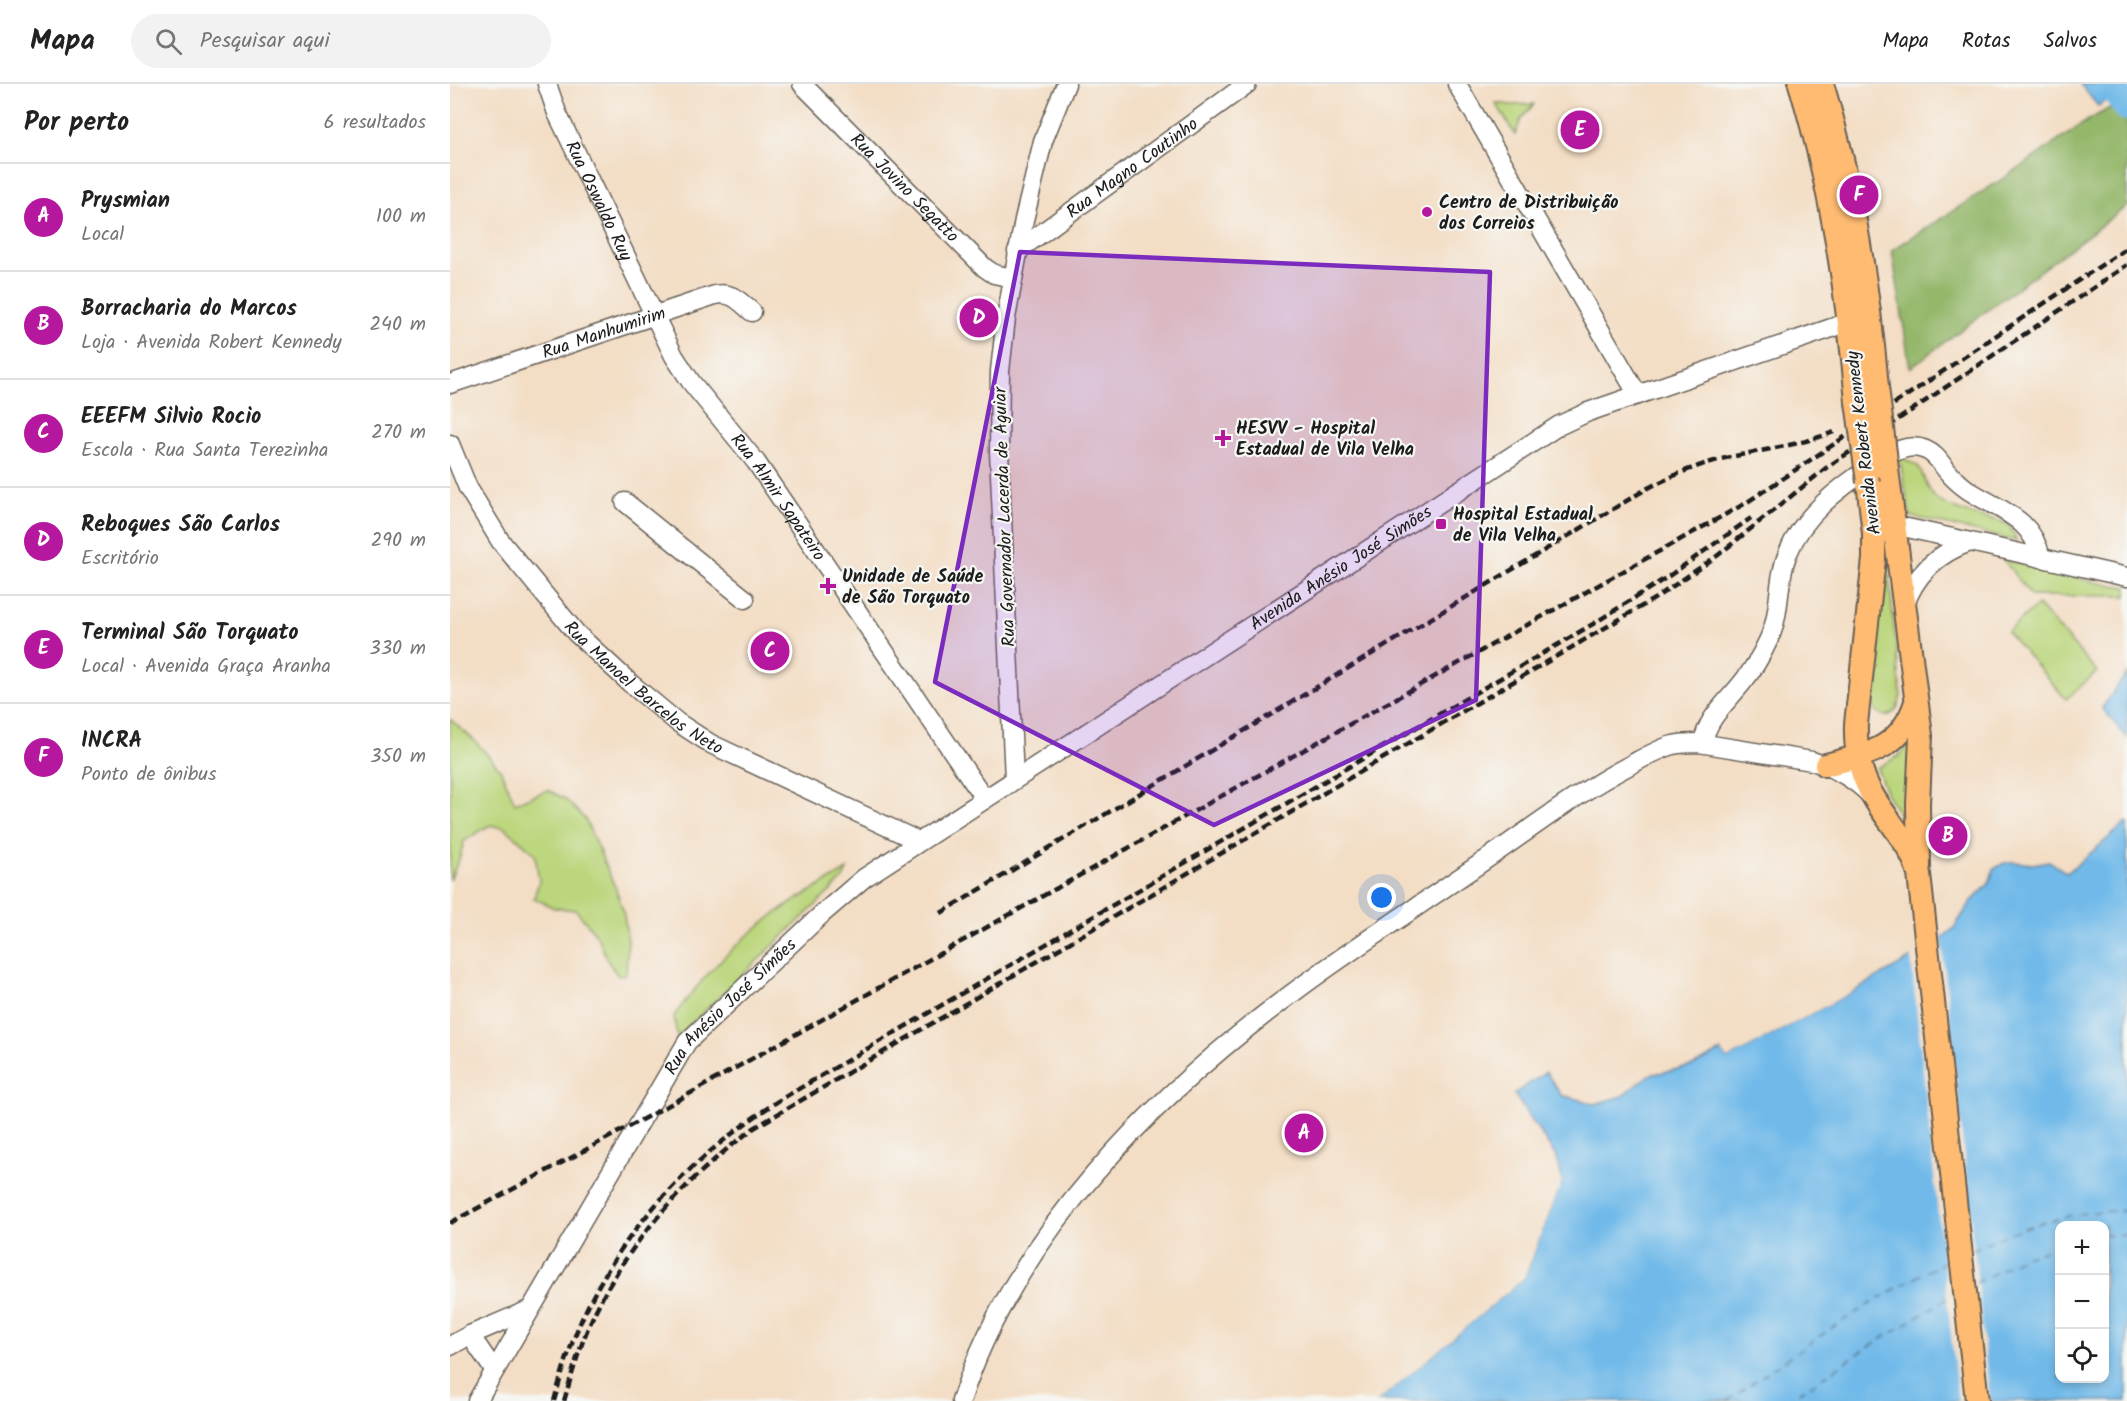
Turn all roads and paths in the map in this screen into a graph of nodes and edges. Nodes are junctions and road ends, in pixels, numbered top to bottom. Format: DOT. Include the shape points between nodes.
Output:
graph roads {
  1 [pos="538,84"];
  2 [pos="547,84"];
  3 [pos="802,84"];
  4 [pos="1065,84"];
  5 [pos="1247,84"];
  6 [pos="1458,84"];
  7 [pos="1800,84"];
  8 [pos="1822,84"];
  9 [pos="554,104"];
  10 [pos="1017,251"];
  11 [pos="1013,278"];
  12 [pos="752,312"];
  13 [pos="653,316"];
  14 [pos="1849,322"];
  15 [pos="450,384"];
  16 [pos="1638,395"];
  17 [pos="450,444"];
  18 [pos="625,502"];
  19 [pos="1894,525"];
  20 [pos="1970,542"];
  21 [pos="2041,558"];
  22 [pos="2127,577"];
  23 [pos="745,599"];
  24 [pos="1904,608"];
  25 [pos="1916,702"];
  26 [pos="1703,743"];
  27 [pos="1858,757"];
  28 [pos="1826,765"];
  29 [pos="1014,779"];
  30 [pos="984,798"];
  31 [pos="1876,802"];
  32 [pos="918,841"];
  33 [pos="1919,874"];
  34 [pos="529,1310"];
  35 [pos="470,1335"];
  36 [pos="450,1346"];
  37 [pos="494,1370"];
  38 [pos="477,1401"];
  39 [pos="961,1401"];
  40 [pos="1977,1401"];
  1 -- 9 [label="street"];
  2 -- 9 [label="street, Rua Oswaldo Ruy"];
  3 -- 11 [label="street, Rua Jovino Segatto" via="985,268"];
  4 -- 10 [label="street, Rua Governador Lacerda de Aguiar" via="1043,141"];
  5 -- 10 [label="street, Rua Magno Coutinho"];
  6 -- 16 [label="street"];
  7 -- 14 [label="main road, Avenida Robert Kennedy" via="1827,181"];
  8 -- 19 [label="main road, Avenida Robert Kennedy, bridge" via="1854,213"];
  9 -- 13 [label="street, Rua Oswaldo Ruy"];
  10 -- 11 [label="street, Rua Governador Lacerda de Aguiar"];
  11 -- 29 [label="street, Rua Governador Lacerda de Aguiar" via="1003,345 998,425"];
  12 -- 13 [label="street, Rua Manhumirim" via="735,297 720,294"];
  13 -- 15 [label="street, Rua Manhumirim"];
  13 -- 30 [label="street, Rua Almir Sapateiro" via="681,368 756,462"];
  14 -- 16 [label="street, Avenida Anésio José Simões"];
  14 -- 27 [label="main road, Avenida Robert Kennedy, bridge" via="1874,534 1856,724"];
  16 -- 29 [label="street, Avenida Anésio José Simões" via="1580,415 1540,437"];
  17 -- 32 [label="street, Rua Manoel Barcelos Neto" via="468,488 501,542 605,663 677,722 711,744"];
  18 -- 23 [label="street"];
  19 -- 20 [label="street"];
  19 -- 24 [label="main road, Avenida Robert Kennedy"];
  20 -- 21 [label="street"];
  20 -- 24 [label="street" via="1929,565"];
  21 -- 22 [label="street"];
  21 -- 26 [label="street" via="2035,537 2025,525 1958,482 1932,453 1910,447 1895,451 1834,494 1798,532 1784,566 1771,636 1753,669 1713,718"];
  24 -- 25 [label="main road"];
  25 -- 27 [label="main road" via="1909,722 1895,739 1878,751"];
  25 -- 33 [label="main road" via="1921,736"];
  26 -- 28 [label="street"];
  26 -- 39 [label="street" via="1662,749 1592,787 1291,994 1204,1064 1114,1153 1059,1218 997,1314"];
  27 -- 28 [label="main road"];
  27 -- 31 [label="main road, Avenida Robert Kennedy"];
  28 -- 31 [label="street" via="1852,779"];
  29 -- 30 [label="street, Rua Anésio José Simões"];
  30 -- 32 [label="street, Rua Anésio José Simões"];
  31 -- 33 [label="main road, Avenida Robert Kennedy" via="1911,854"];
  32 -- 34 [label="street, Rua Anésio José Simões" via="843,895 687,1042"];
  33 -- 40 [label="main road"];
  34 -- 35 [label="street"];
  34 -- 37 [label="street, Rua Anésio José Simões"];
  35 -- 36 [label="street"];
  35 -- 37 [label="street"];
  37 -- 38 [label="street, Rua Anésio José Simões"];
}
